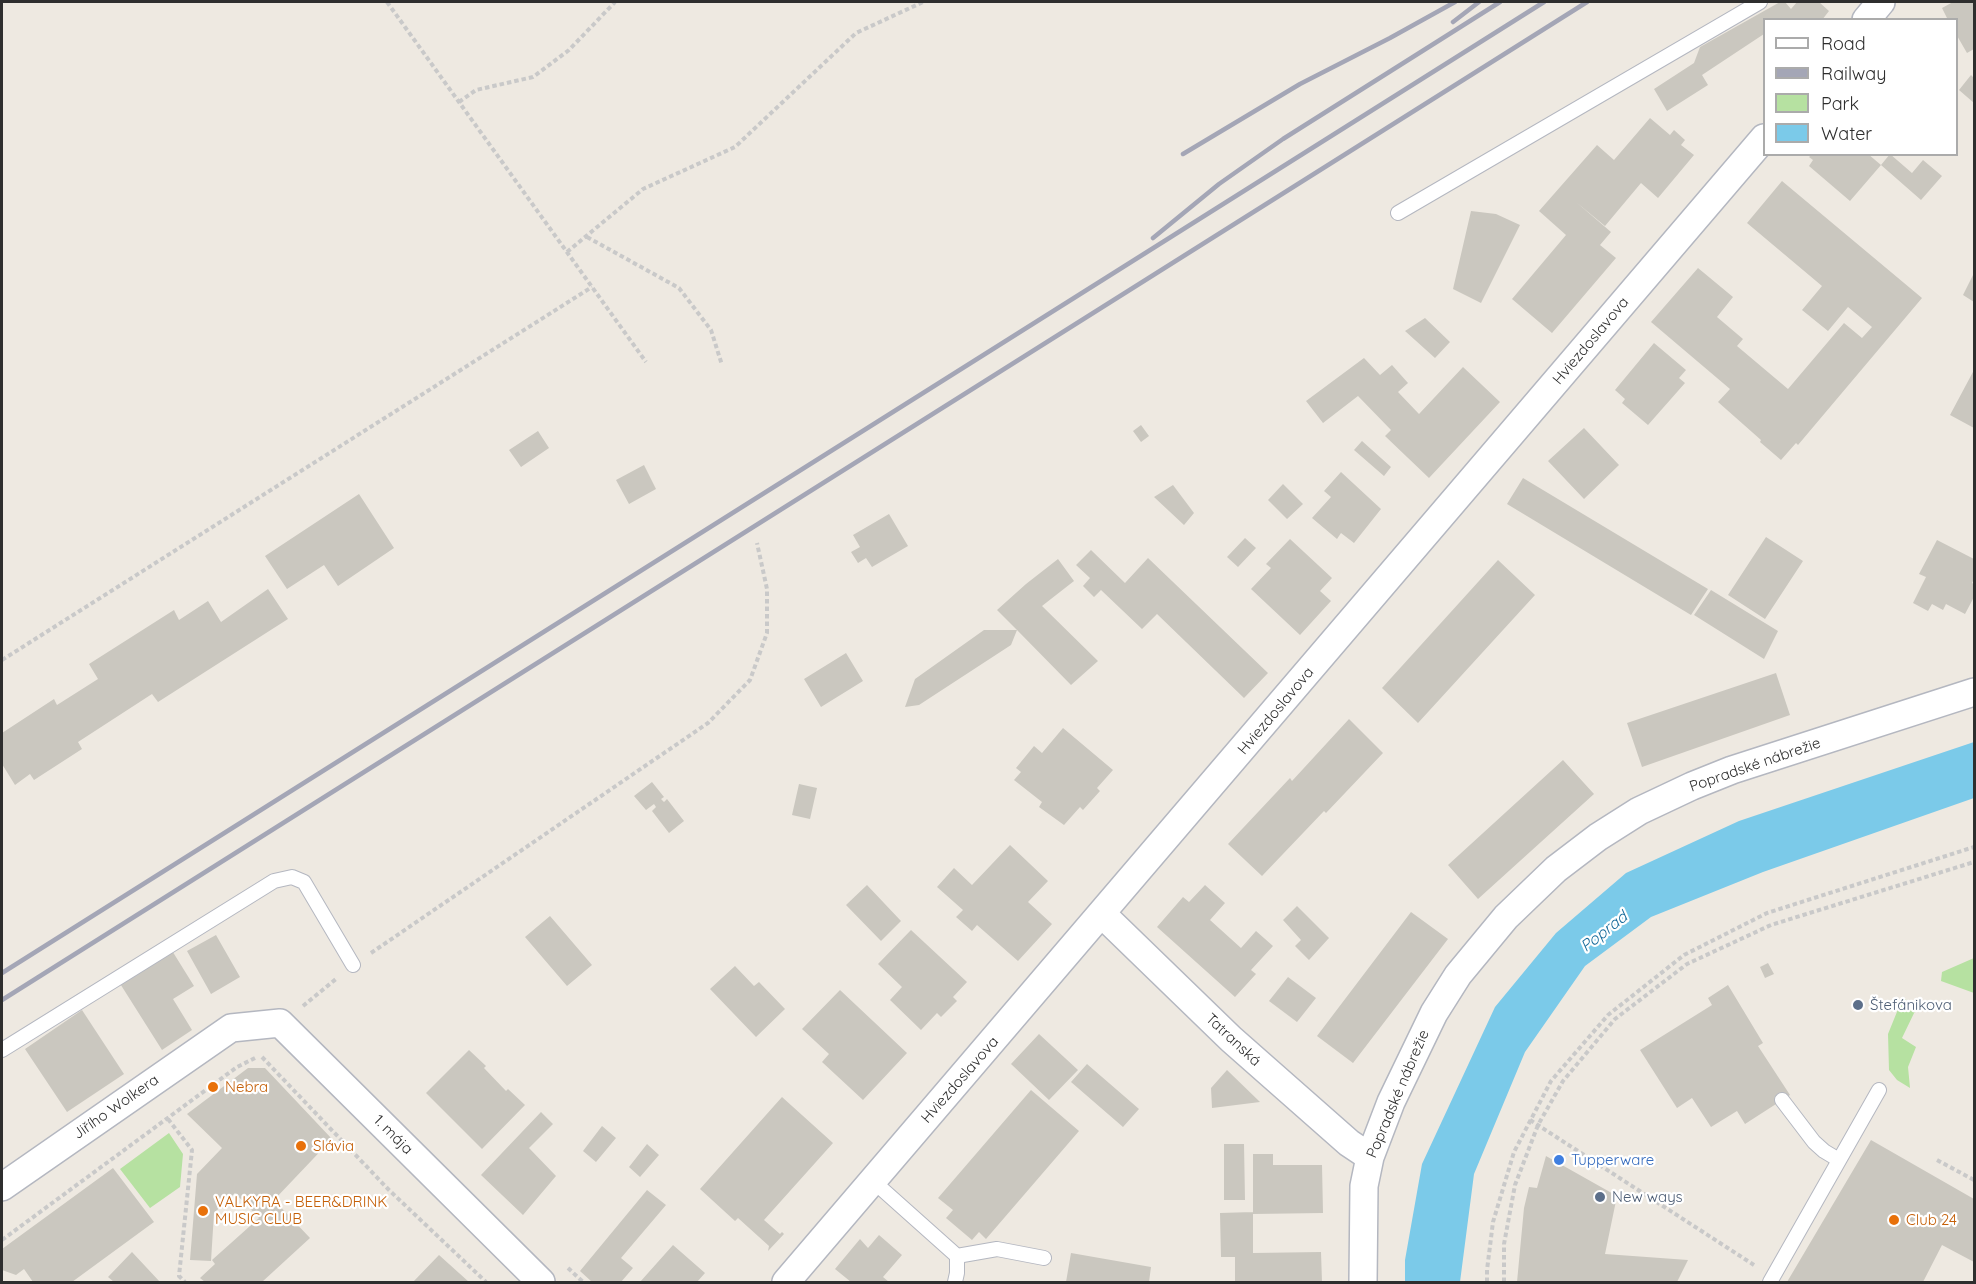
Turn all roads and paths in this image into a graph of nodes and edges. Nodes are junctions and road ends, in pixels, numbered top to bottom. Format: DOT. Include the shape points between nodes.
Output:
graph roads {
  1 [pos="387,2"];
  2 [pos="615,2"];
  3 [pos="923,2"];
  4 [pos="1760,2"];
  5 [pos="1881,2"];
  6 [pos="1868,18"];
  7 [pos="459,102"];
  8 [pos="1763,139"];
  9 [pos="1398,213"];
  10 [pos="586,237"];
  11 [pos="567,252"];
  12 [pos="592,287"];
  13 [pos="646,362"];
  14 [pos="722,365"];
  15 [pos="757,543"];
  16 [pos="2,660"];
  17 [pos="1974,692"];
  18 [pos="1974,848"];
  19 [pos="1974,862"];
  20 [pos="1102,914"];
  21 [pos="353,965"];
  22 [pos="280,1023"];
  23 [pos="2,1050"];
  24 [pos="1879,1090"];
  25 [pos="1782,1100"];
  26 [pos="168,1119"];
  27 [pos="1530,1120"];
  28 [pos="1538,1125"];
  29 [pos="1370,1157"];
  30 [pos="1839,1160"];
  31 [pos="1936,1160"];
  32 [pos="1974,1180"];
  33 [pos="873,1181"];
  34 [pos="2,1187"];
  35 [pos="2,1240"];
  36 [pos="957,1256"];
  37 [pos="1044,1258"];
  38 [pos="1771,1280"];
  39 [pos="185,1282"];
  40 [pos="486,1282"];
  41 [pos="541,1282"];
  42 [pos="786,1282"];
  43 [pos="955,1282"];
  44 [pos="1364,1282"];
  45 [pos="1488,1282"];
  46 [pos="1504,1282"];
  1 -- 7 [label="path"];
  2 -- 7 [label="path" via="569,50 533,77 476,90"];
  3 -- 10 [label="path" via="856,33 735,147 643,189"];
  4 -- 9 [label="lane"];
  5 -- 6 [label="street"];
  7 -- 11 [label="path"];
  8 -- 20 [label="street, Hviezdoslavova"];
  10 -- 11 [label="path"];
  10 -- 14 [label="path" via="679,288 711,330"];
  11 -- 12 [label="path"];
  12 -- 13 [label="path"];
  12 -- 16 [label="path"];
  15 -- 21 [label="path" via="767,589 767,633 750,680 708,723"];
  17 -- 29 [label="street, Popradské nábrežie" via="1692,786 1639,811 1556,869 1506,917 1458,975 1434,1013 1391,1102"];
  18 -- 27 [label="path" via="1767,913 1683,955 1608,1015 1551,1081"];
  19 -- 28 [label="path" via="1771,925 1687,963 1615,1018 1563,1081"];
  20 -- 29 [label="street, Tatranská" via="1231,1039"];
  20 -- 33 [label="street, Hviezdoslavova"];
  21 -- 22 [label="path"];
  21 -- 23 [label="lane" via="304,882 292,877 274,881"];
  22 -- 34 [label="street, Jiřího Wolkera" via="231,1028"];
  22 -- 41 [label="street, 1. mája"];
  24 -- 30 [label="lane"];
  25 -- 30 [label="lane" via="1814,1142"];
  26 -- 35 [label="path"];
  26 -- 39 [label="path" via="192,1150 179,1276"];
  26 -- 40 [label="path" via="237,1067 262,1057 389,1190"];
  27 -- 28 [label="path"];
  27 -- 45 [label="path" via="1514,1152 1493,1222"];
  28 -- 38 [label="path"];
  28 -- 46 [label="path" via="1515,1185 1504,1244"];
  29 -- 44 [label="street, Popradské nábrežie" via="1364,1186"];
  30 -- 38 [label="lane"];
  31 -- 32 [label="path"];
  33 -- 36 [label="lane"];
  33 -- 42 [label="street, Hviezdoslavova"];
  36 -- 37 [label="lane" via="997,1249"];
  36 -- 43 [label="lane"];
}
